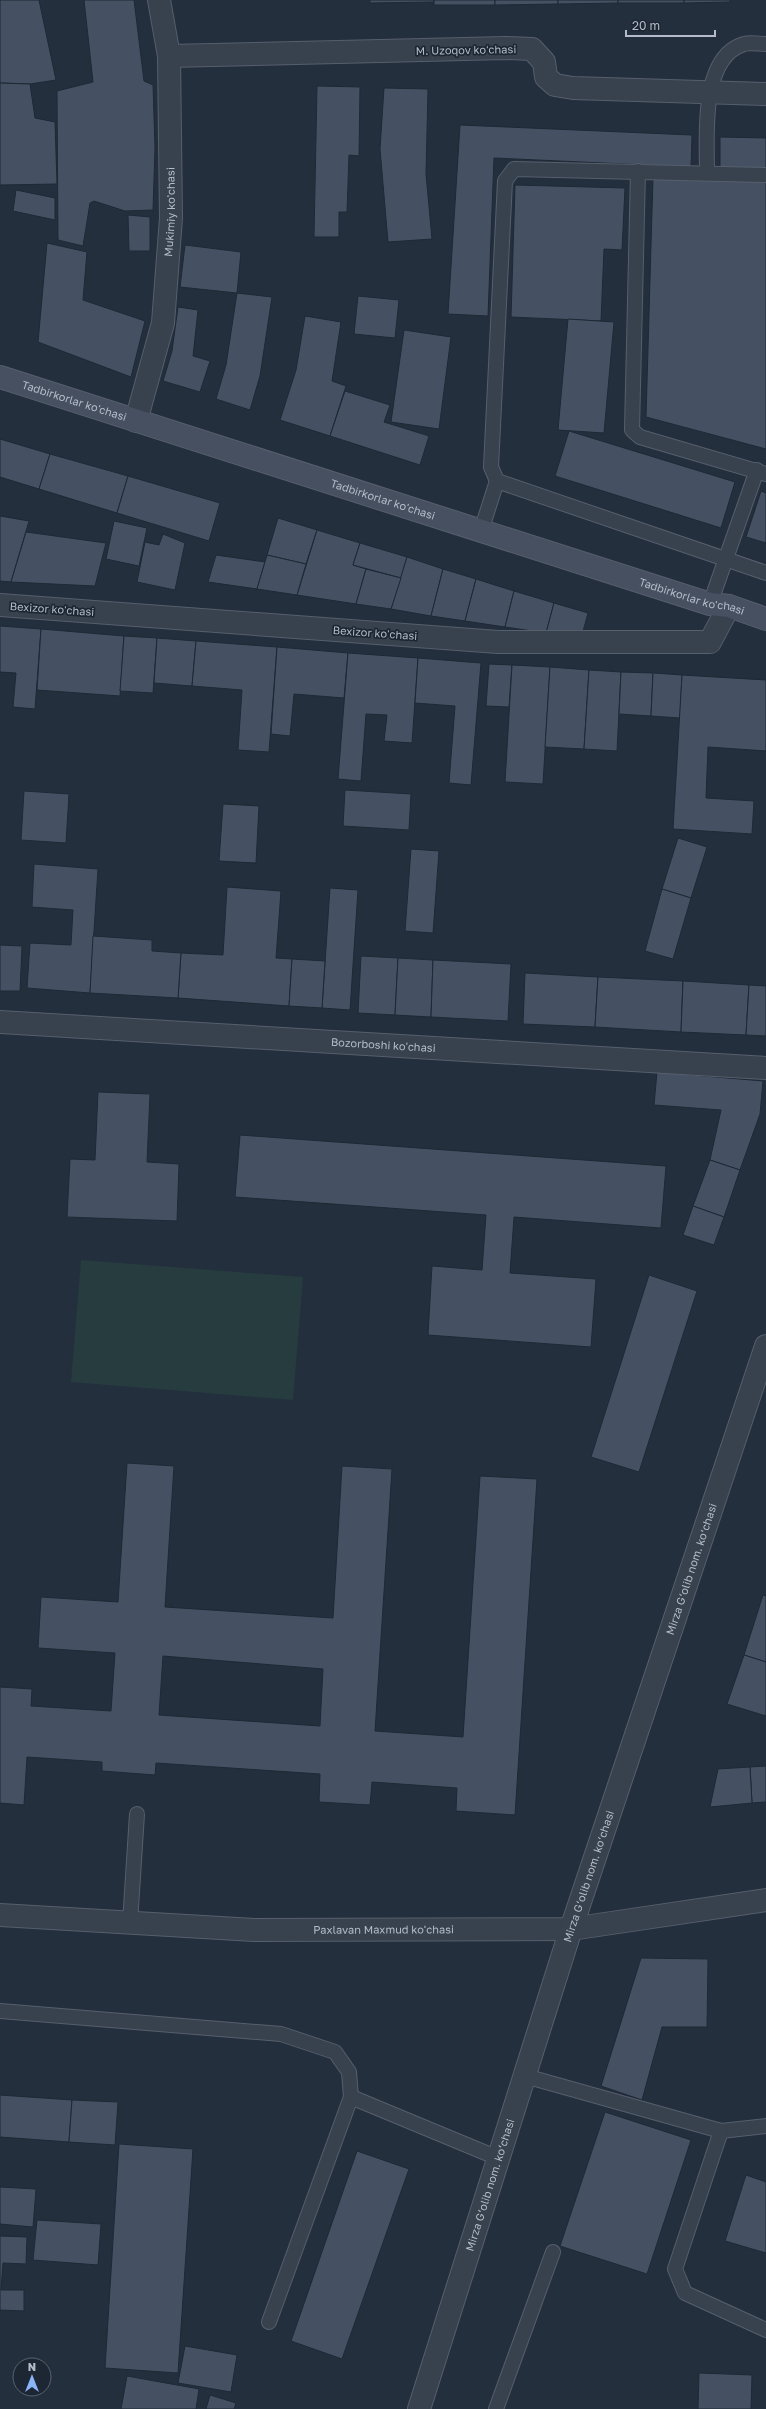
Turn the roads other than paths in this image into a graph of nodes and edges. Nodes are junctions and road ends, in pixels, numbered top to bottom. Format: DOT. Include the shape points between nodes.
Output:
graph roads {
  1 [pos="159,0"];
  2 [pos="766,44"];
  3 [pos="169,56"];
  4 [pos="710,91"];
  5 [pos="766,94"];
  6 [pos="638,171"];
  7 [pos="706,173"];
  8 [pos="766,175"];
  9 [pos="0,377"];
  10 [pos="136,421"];
  11 [pos="762,472"];
  12 [pos="497,481"];
  13 [pos="481,530"];
  14 [pos="726,560"];
  15 [pos="766,573"];
  16 [pos="0,606"];
  17 [pos="719,606"];
  18 [pos="766,619"];
  19 [pos="0,1022"];
  20 [pos="766,1068"];
  21 [pos="766,1346"];
  22 [pos="138,1814"];
  23 [pos="766,1900"];
  24 [pos="0,1915"];
  25 [pos="130,1923"];
  26 [pos="571,1929"];
  27 [pos="0,2011"];
  28 [pos="525,2076"];
  29 [pos="351,2097"];
  30 [pos="766,2126"];
  31 [pos="721,2131"];
  32 [pos="498,2158"];
  33 [pos="553,2252"];
  34 [pos="269,2322"];
  35 [pos="766,2330"];
  36 [pos="419,2409"];
  37 [pos="496,2409"];
  1 -- 3 [label="street, Mukimiy ko'chasi"];
  2 -- 4 [label="lane" via="745,44 731,50 721,61"];
  3 -- 4 [label="street, M. Uzoqov koʻchasi" via="532,49 544,62 546,77 555,85 573,88"];
  3 -- 10 [label="street, Mukimiy ko'chasi" via="170,218 162,323"];
  4 -- 5 [label="street, M. Uzoqov koʻchasi"];
  4 -- 7 [label="lane"];
  6 -- 7 [label="lane"];
  6 -- 11 [label="lane" via="632,430 640,437"];
  6 -- 12 [label="lane" via="514,169 505,181 491,468"];
  7 -- 8 [label="lane"];
  9 -- 10 [label="main road, Tadbirkorlar ko'chasi"];
  10 -- 13 [label="main road, Tadbirkorlar ko'chasi"];
  11 -- 14 [label="lane"];
  12 -- 13 [label="lane"];
  12 -- 14 [label="lane"];
  13 -- 17 [label="main road, Tadbirkorlar ko'chasi"];
  14 -- 15 [label="lane"];
  14 -- 17 [label="lane"];
  16 -- 17 [label="street, Bexizor koʻchasi" via="498,642 710,642"];
  17 -- 18 [label="main road, Tadbirkorlar ko'chasi"];
  19 -- 20 [label="street, Bozorboshi ko'chasi"];
  21 -- 26 [label="street, Mirza G‘olib nom. ko‘chasi"];
  22 -- 25 [label="lane"];
  23 -- 26 [label="street, Paxlavan Maxmud ko'chasi"];
  24 -- 25 [label="street, Paxlavan Maxmud ko'chasi"];
  25 -- 26 [label="street, Paxlavan Maxmud ko'chasi" via="254,1930"];
  26 -- 28 [label="street, Mirza G‘olib nom. ko‘chasi"];
  27 -- 29 [label="lane" via="281,2034 335,2052 349,2072"];
  28 -- 31 [label="lane"];
  28 -- 32 [label="street, Mirza G‘olib nom. ko‘chasi"];
  29 -- 32 [label="lane"];
  29 -- 34 [label="lane"];
  30 -- 31 [label="lane"];
  31 -- 35 [label="lane" via="675,2269 685,2294"];
  32 -- 36 [label="street, Mirza G‘olib nom. ko‘chasi"];
  33 -- 37 [label="lane"];
}
